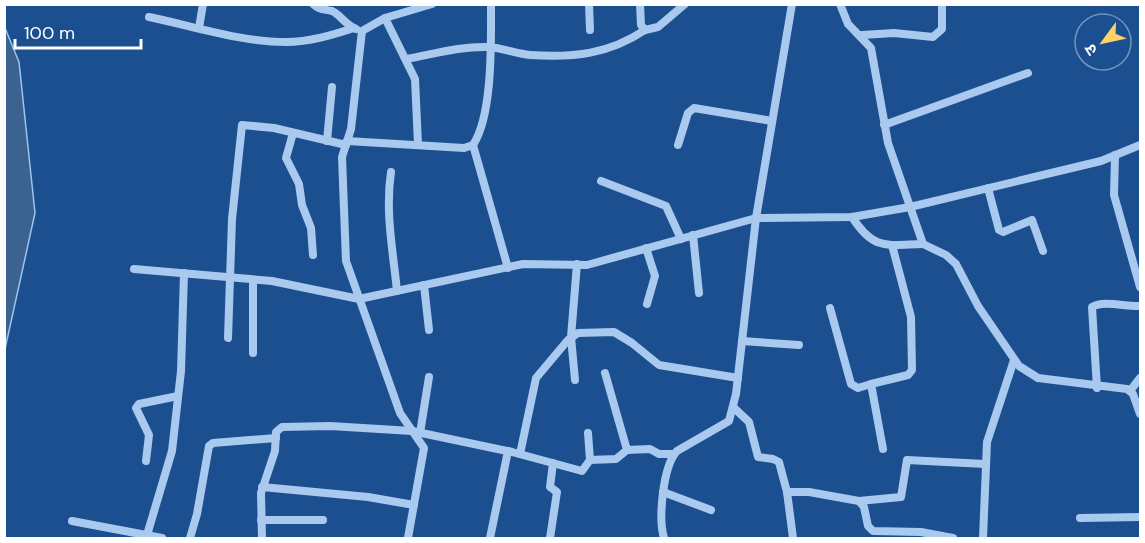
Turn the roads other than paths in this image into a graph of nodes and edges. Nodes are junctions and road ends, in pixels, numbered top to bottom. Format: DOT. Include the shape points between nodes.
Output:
graph roads {
  1 [pos="203,4"];
  2 [pos="313,4"];
  3 [pos="432,4"];
  4 [pos="491,4"];
  5 [pos="589,4"];
  6 [pos="640,4"];
  7 [pos="685,4"];
  8 [pos="792,4"];
  9 [pos="942,4"];
  10 [pos="843,5"];
  11 [pos="418,6"];
  12 [pos="148,17"];
  13 [pos="385,18"];
  14 [pos="199,28"];
  15 [pos="358,30"];
  16 [pos="590,30"];
  17 [pos="645,30"];
  18 [pos="862,36"];
  19 [pos="492,47"];
  20 [pos="407,59"];
  21 [pos="1028,73"];
  22 [pos="332,87"];
  23 [pos="772,121"];
  24 [pos="885,125"];
  25 [pos="293,133"];
  26 [pos="327,141"];
  27 [pos="346,143"];
  28 [pos="418,144"];
  29 [pos="473,145"];
  30 [pos="678,145"];
  31 [pos="1140,145"];
  32 [pos="1115,155"];
  33 [pos="391,172"];
  34 [pos="601,181"];
  35 [pos="988,188"];
  36 [pos="910,207"];
  37 [pos="852,217"];
  38 [pos="756,218"];
  39 [pos="693,235"];
  40 [pos="681,238"];
  41 [pos="892,244"];
  42 [pos="922,244"];
  43 [pos="646,248"];
  44 [pos="1043,251"];
  45 [pos="313,255"];
  46 [pos="577,264"];
  47 [pos="135,268"];
  48 [pos="508,268"];
  49 [pos="184,273"];
  50 [pos="229,278"];
  51 [pos="254,280"];
  52 [pos="424,285"];
  53 [pos="1140,287"];
  54 [pos="397,291"];
  55 [pos="699,293"];
  56 [pos="359,299"];
  57 [pos="647,304"];
  58 [pos="1140,306"];
  59 [pos="830,308"];
  60 [pos="429,330"];
  61 [pos="571,337"];
  62 [pos="228,338"];
  63 [pos="742,341"];
  64 [pos="799,345"];
  65 [pos="253,353"];
  66 [pos="1014,360"];
  67 [pos="605,373"];
  68 [pos="429,377"];
  69 [pos="738,378"];
  70 [pos="1140,378"];
  71 [pos="575,380"];
  72 [pos="871,384"];
  73 [pos="1097,388"];
  74 [pos="1130,391"];
  75 [pos="178,396"];
  76 [pos="733,407"];
  77 [pos="1140,414"];
  78 [pos="416,432"];
  79 [pos="588,433"];
  80 [pos="276,438"];
  81 [pos="883,449"];
  82 [pos="627,450"];
  83 [pos="508,451"];
  84 [pos="520,454"];
  85 [pos="674,454"];
  86 [pos="590,460"];
  87 [pos="146,461"];
  88 [pos="553,463"];
  89 [pos="985,464"];
  90 [pos="262,487"];
  91 [pos="663,492"];
  92 [pos="787,492"];
  93 [pos="859,501"];
  94 [pos="414,505"];
  95 [pos="711,510"];
  96 [pos="1140,517"];
  97 [pos="1080,518"];
  98 [pos="261,520"];
  99 [pos="323,520"];
  100 [pos="72,521"];
  101 [pos="147,535"];
  102 [pos="874,535"];
  103 [pos="162,538"];
  104 [pos="190,538"];
  105 [pos="262,538"];
  106 [pos="408,538"];
  107 [pos="490,538"];
  108 [pos="550,538"];
  109 [pos="664,538"];
  110 [pos="793,538"];
  111 [pos="953,538"];
  112 [pos="983,538"];
  1 -- 14 [label="street"];
  2 -- 15 [label="street" via="335,13 343,23"];
  3 -- 11 [label="street"];
  4 -- 19 [label="street"];
  5 -- 16 [label="street"];
  6 -- 17 [label="street"];
  7 -- 17 [label="street" via="658,27"];
  8 -- 23 [label="street"];
  9 -- 18 [label="street" via="942,29 933,37 894,33"];
  10 -- 18 [label="street" via="849,24"];
  11 -- 13 [label="street"];
  12 -- 14 [label="street"];
  13 -- 15 [label="street"];
  13 -- 20 [label="street"];
  14 -- 15 [label="street" via="286,42"];
  15 -- 27 [label="street" via="351,129"];
  17 -- 19 [label="street" via="626,43 592,55 529,55"];
  18 -- 24 [label="street" via="871,48"];
  19 -- 20 [label="street"];
  19 -- 29 [label="street" via="483,122"];
  20 -- 28 [label="street" via="417,87"];
  21 -- 24 [label="street"];
  22 -- 26 [label="street"];
  23 -- 30 [label="street" via="694,108 688,112"];
  23 -- 38 [label="street"];
  24 -- 36 [label="street"];
  25 -- 26 [label="street"];
  25 -- 45 [label="street" via="286,158 299,184"];
  25 -- 50 [label="street" via="247,124 241,127"];
  26 -- 27 [label="street"];
  27 -- 28 [label="street"];
  27 -- 56 [label="street" via="342,157 346,261"];
  28 -- 29 [label="street" via="464,148"];
  29 -- 48 [label="street"];
  31 -- 32 [label="street"];
  32 -- 35 [label="street"];
  32 -- 53 [label="street" via="1114,195"];
  33 -- 54 [label="street" via="388,205"];
  34 -- 40 [label="street" via="666,206"];
  35 -- 36 [label="street"];
  35 -- 44 [label="street" via="999,230 1003,232 1032,220"];
  36 -- 37 [label="street"];
  36 -- 42 [label="street"];
  37 -- 38 [label="street"];
  37 -- 41 [label="street" via="874,242"];
  38 -- 39 [label="street"];
  38 -- 63 [label="street"];
  39 -- 40 [label="street"];
  39 -- 55 [label="street"];
  40 -- 43 [label="street"];
  41 -- 42 [label="street"];
  41 -- 72 [label="street" via="911,317 912,370 908,375"];
  42 -- 66 [label="street" via="956,264"];
  43 -- 46 [label="street" via="587,265"];
  43 -- 57 [label="street" via="655,276"];
  46 -- 48 [label="street" via="523,264"];
  46 -- 61 [label="street"];
  47 -- 49 [label="street"];
  48 -- 52 [label="street"];
  49 -- 50 [label="street"];
  49 -- 75 [label="street"];
  50 -- 51 [label="street"];
  50 -- 62 [label="street"];
  51 -- 56 [label="street"];
  51 -- 65 [label="street"];
  52 -- 54 [label="street"];
  52 -- 60 [label="street"];
  54 -- 56 [label="street"];
  56 -- 78 [label="street" via="400,413"];
  58 -- 73 [label="street" via="1120,307 1113,303 1092,307"];
  59 -- 72 [label="street" via="851,384 858,388"];
  61 -- 69 [label="street" via="582,332 614,332 659,365"];
  61 -- 71 [label="street"];
  61 -- 84 [label="street" via="536,378"];
  63 -- 64 [label="street"];
  63 -- 69 [label="street"];
  66 -- 73 [label="street" via="1038,378"];
  66 -- 89 [label="street" via="987,442"];
  67 -- 82 [label="street"];
  68 -- 78 [label="street"];
  69 -- 76 [label="street"];
  70 -- 74 [label="street"];
  72 -- 81 [label="street"];
  73 -- 74 [label="street"];
  74 -- 77 [label="street"];
  75 -- 87 [label="street" via="139,404 136,408 149,435"];
  75 -- 101 [label="street" via="170,463"];
  76 -- 85 [label="street" via="729,421"];
  76 -- 92 [label="street" via="747,418 758,457 779,462"];
  78 -- 80 [label="street" via="285,426 277,431"];
  78 -- 83 [label="street"];
  78 -- 94 [label="street" via="424,448"];
  79 -- 86 [label="street"];
  80 -- 90 [label="street"];
  80 -- 104 [label="street" via="209,446"];
  82 -- 85 [label="street"];
  82 -- 86 [label="street" via="616,459"];
  83 -- 84 [label="street"];
  83 -- 107 [label="street"];
  84 -- 88 [label="street"];
  85 -- 91 [label="street"];
  86 -- 88 [label="street" via="582,471"];
  88 -- 108 [label="street" via="550,487 557,492"];
  89 -- 93 [label="street" via="907,460 901,497"];
  89 -- 112 [label="street"];
  90 -- 94 [label="street"];
  90 -- 98 [label="street"];
  91 -- 95 [label="street"];
  91 -- 109 [label="street"];
  92 -- 93 [label="street"];
  92 -- 110 [label="street"];
  93 -- 102 [label="street"];
  94 -- 106 [label="street"];
  96 -- 97 [label="street"];
  98 -- 99 [label="street"];
  98 -- 105 [label="street"];
  100 -- 101 [label="street"];
  101 -- 103 [label="street"];
  102 -- 111 [label="street" via="921,532"];
}
